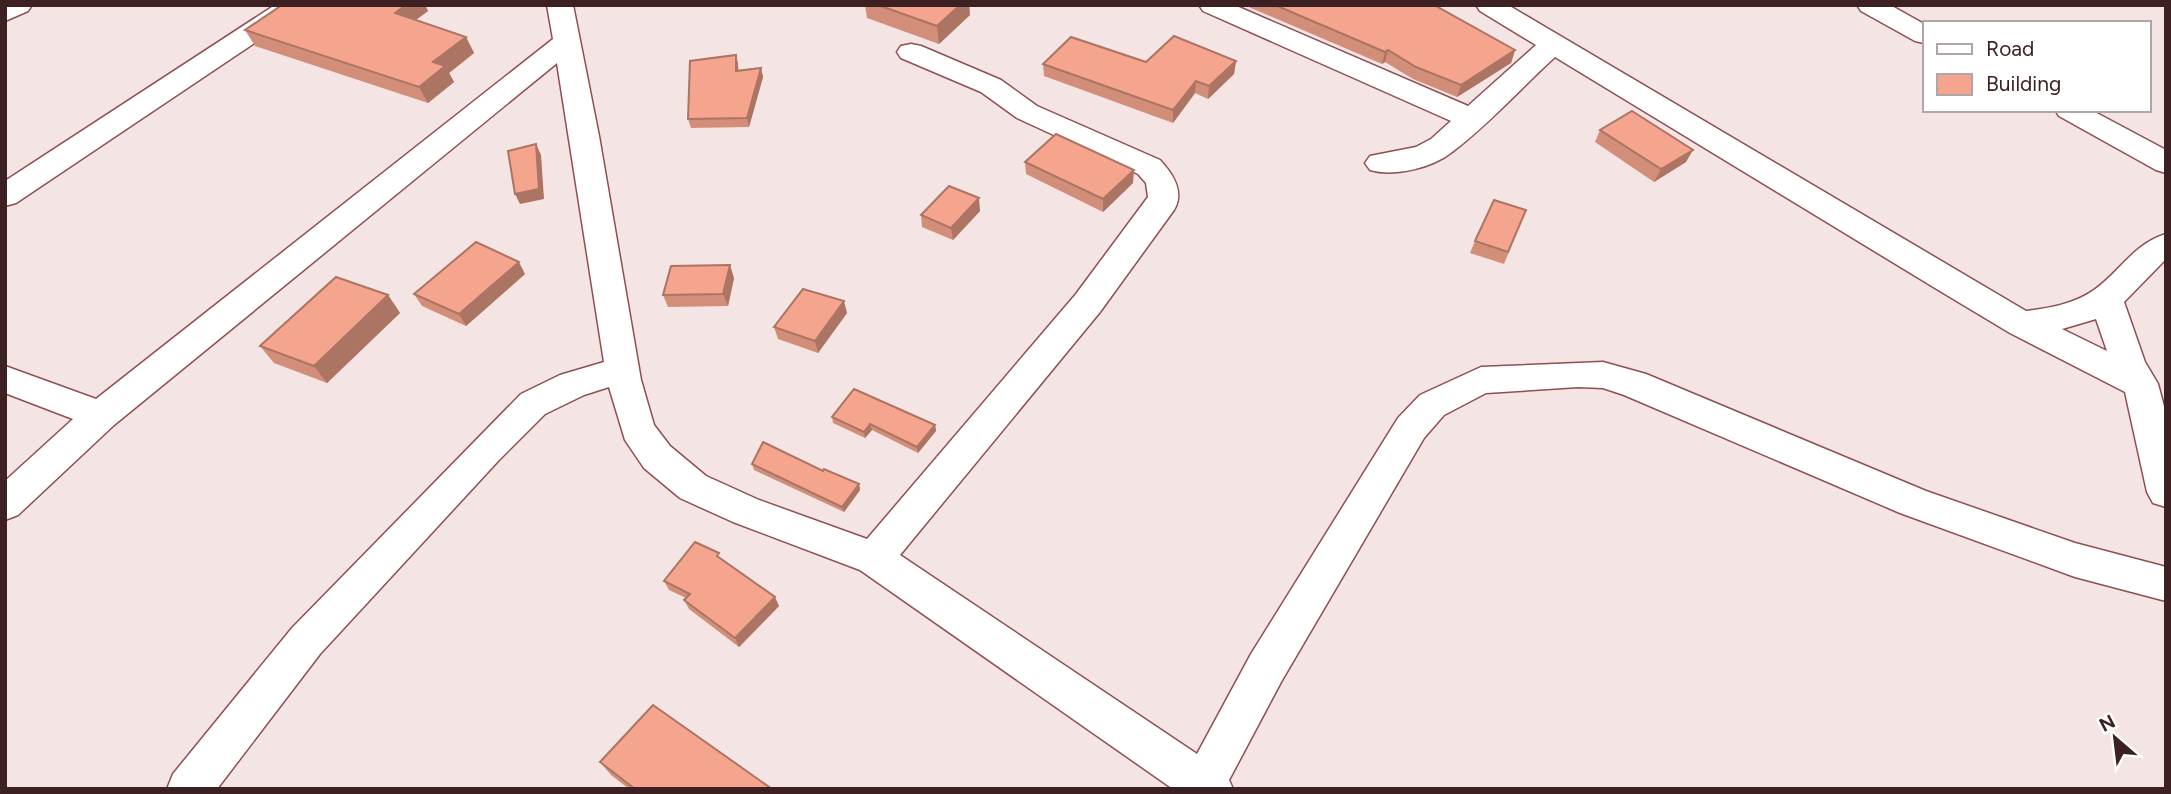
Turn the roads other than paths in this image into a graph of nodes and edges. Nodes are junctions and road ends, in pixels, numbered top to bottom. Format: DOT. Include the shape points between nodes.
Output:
graph roads {
  1 [pos="19,5"];
  2 [pos="560,5"];
  3 [pos="1212,5"];
  4 [pos="1489,5"];
  5 [pos="1870,5"];
  6 [pos="282,7"];
  7 [pos="5,13"];
  8 [pos="1923,34"];
  9 [pos="568,41"];
  10 [pos="1555,43"];
  11 [pos="911,52"];
  12 [pos="2073,112"];
  13 [pos="1472,119"];
  14 [pos="1380,163"];
  15 [pos="2166,163"];
  16 [pos="5,195"];
  17 [pos="2166,245"];
  18 [pos="2106,298"];
  19 [pos="2022,324"];
  20 [pos="622,369"];
  21 [pos="5,379"];
  22 [pos="2141,384"];
  23 [pos="101,415"];
  24 [pos="2166,492"];
  25 [pos="5,504"];
  26 [pos="874,558"];
  27 [pos="2166,584"];
  28 [pos="1207,786"];
  29 [pos="189,789"];
  1 -- 7 [label="street"];
  2 -- 9 [label="street"];
  3 -- 13 [label="street"];
  4 -- 10 [label="street"];
  5 -- 8 [label="street"];
  6 -- 16 [label="street"];
  9 -- 20 [label="street"];
  9 -- 23 [label="street"];
  10 -- 13 [label="street"];
  10 -- 19 [label="street"];
  11 -- 26 [label="street" via="991,86 1027,112 1149,167 1165,190 1163,203 1088,303"];
  12 -- 15 [label="street"];
  13 -- 14 [label="street" via="1422,157"];
  17 -- 18 [label="street" via="2143,258"];
  18 -- 19 [label="street" via="2068,316"];
  18 -- 22 [label="street" via="2129,367"];
  19 -- 22 [label="street"];
  20 -- 26 [label="street" via="639,430 657,457 693,487"];
  20 -- 29 [label="street" via="533,404 306,641"];
  21 -- 23 [label="street"];
  22 -- 24 [label="street"];
  23 -- 25 [label="street"];
  26 -- 28 [label="street"];
  27 -- 28 [label="street" via="2075,560 1913,502 1634,384 1578,374 1481,380 1432,405 1410,428 1266,667"];
}
